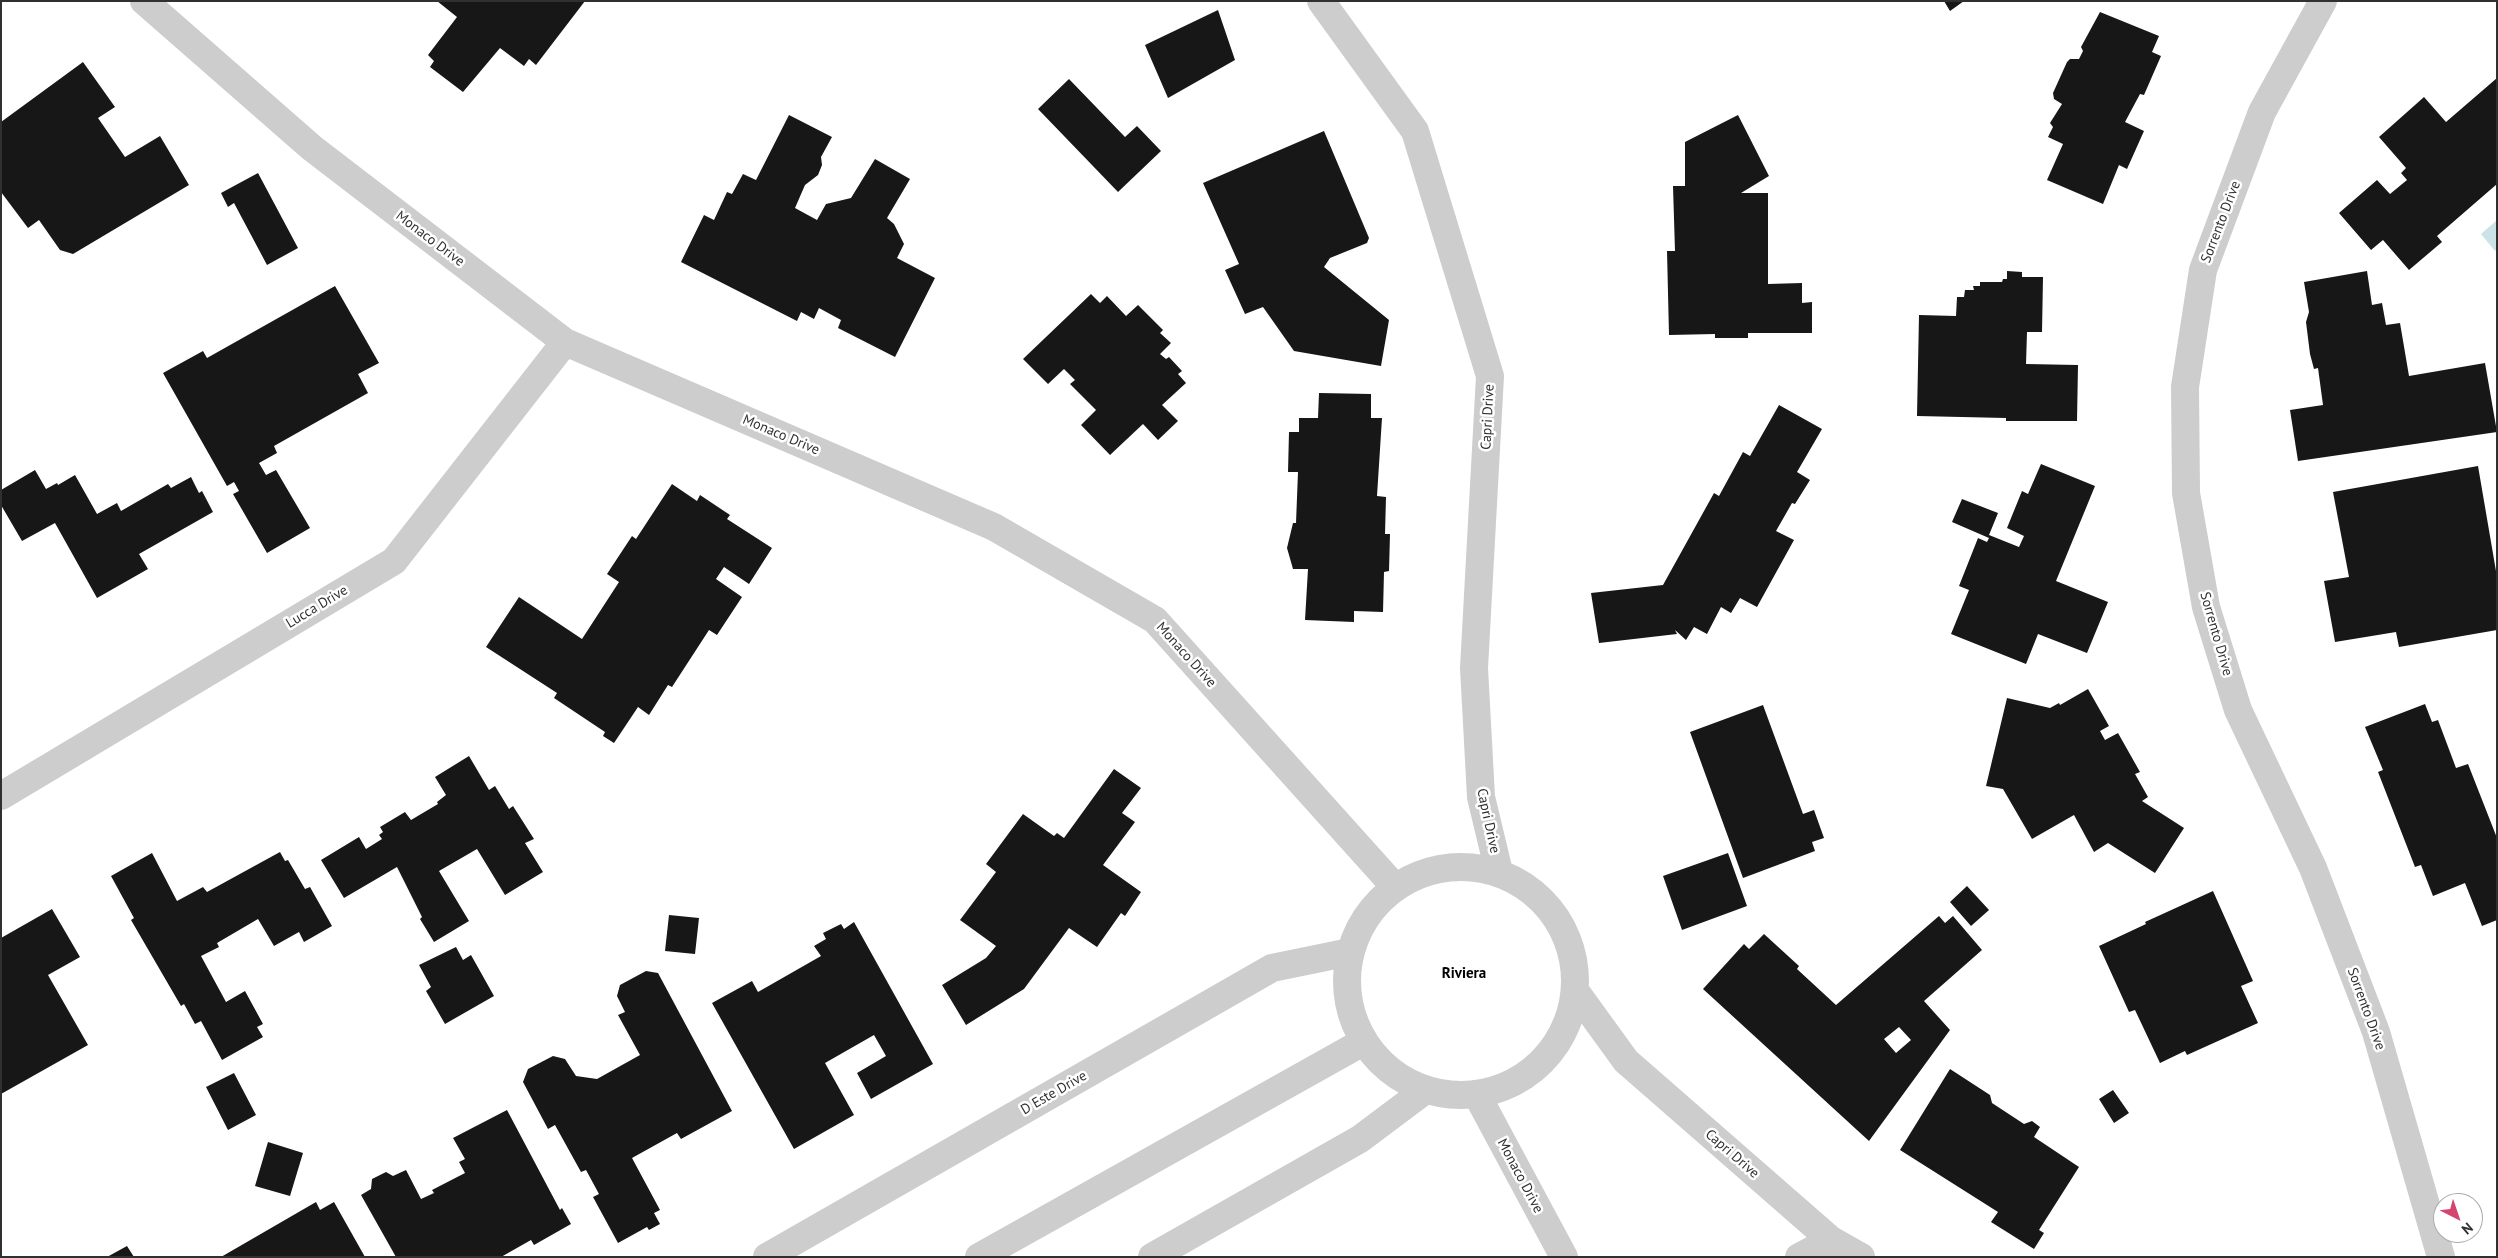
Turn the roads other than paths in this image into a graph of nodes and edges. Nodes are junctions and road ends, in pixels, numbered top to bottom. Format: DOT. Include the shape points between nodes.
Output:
graph roads {
  1 [pos="144,1"];
  2 [pos="1320,1"];
  3 [pos="2323,1"];
  4 [pos="565,342"];
  5 [pos="1,796"];
  6 [pos="1499,872"];
  7 [pos="1395,887"];
  8 [pos="1350,952"];
  9 [pos="1576,992"];
  10 [pos="1363,1042"];
  11 [pos="1424,1090"];
  12 [pos="1476,1095"];
  13 [pos="1831,1240"];
  14 [pos="767,1257"];
  15 [pos="979,1257"];
  16 [pos="1152,1257"];
  17 [pos="1564,1257"];
  18 [pos="1799,1257"];
  19 [pos="1861,1257"];
  20 [pos="2441,1257"];
  1 -- 4 [label="street, Monaco Drive" via="312,148"];
  2 -- 6 [label="street, Capri Drive" via="1415,131 1490,376 1474,668 1481,797"];
  3 -- 20 [label="street, Sorrento Drive" via="2262,112 2203,270 2185,387 2186,493 2206,607 2238,710 2313,868 2376,1032"];
  4 -- 5 [label="street, Lucca Drive" via="394,562"];
  4 -- 7 [label="street, Monaco Drive" via="994,526 1155,620"];
  6 -- 7 [label="street" via="1463,866 1427,871"];
  6 -- 9 [label="street" via="1533,891 1559,919 1573,954"];
  7 -- 8 [label="street" via="1360,927"];
  8 -- 10 [label="street" via="1346,983 1350,1014"];
  8 -- 14 [label="street, D Este Drive" via="1272,968"];
  9 -- 12 [label="street" via="1565,1029 1544,1061 1513,1084"];
  9 -- 13 [label="street, Capri Drive" via="1626,1061"];
  10 -- 11 [label="street" via="1390,1072"];
  10 -- 15 [label="street"];
  11 -- 12 [label="street" via="1450,1096"];
  11 -- 16 [label="street" via="1360,1139"];
  12 -- 17 [label="street, Monaco Drive"];
  13 -- 18 [label="street"];
  13 -- 19 [label="street, Capri Drive"];
}
